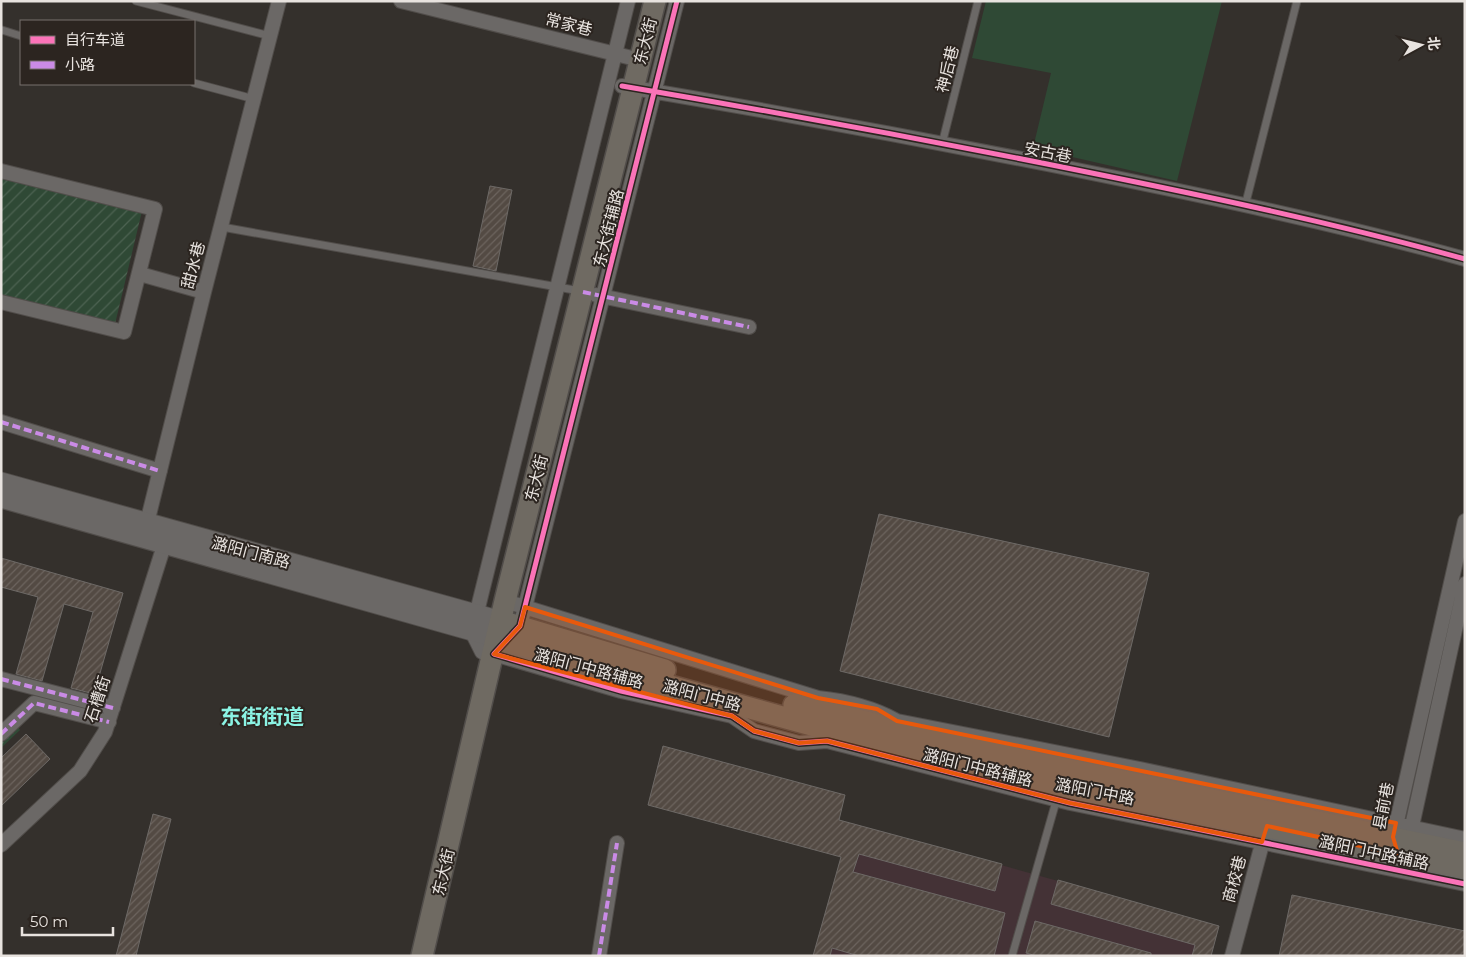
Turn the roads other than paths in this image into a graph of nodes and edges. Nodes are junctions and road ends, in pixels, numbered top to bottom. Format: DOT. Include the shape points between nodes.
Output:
graph roads {
  1 [pos="136,1"];
  2 [pos="280,1"];
  3 [pos="401,1"];
  4 [pos="628,1"];
  5 [pos="643,1"];
  6 [pos="655,1"];
  7 [pos="677,1"];
  8 [pos="978,1"];
  9 [pos="1297,1"];
  10 [pos="2,30"];
  11 [pos="20,36"];
  12 [pos="270,36"];
  13 [pos="628,57"];
  14 [pos="195,83"];
  15 [pos="628,87"];
  16 [pos="655,92"];
  17 [pos="254,99"];
  18 [pos="942,144"];
  19 [pos="1,171"];
  20 [pos="1245,206"];
  21 [pos="222,227"];
  22 [pos="1465,259"];
  23 [pos="140,274"];
  24 [pos="571,289"];
  25 [pos="204,292"];
  26 [pos="604,296"];
  27 [pos="1,302"];
  28 [pos="749,326"];
  29 [pos="1,422"];
  30 [pos="160,472"];
  31 [pos="1,482"];
  32 [pos="1,498"];
  33 [pos="1465,521"];
  34 [pos="145,532"];
  35 [pos="167,538"];
  36 [pos="1465,584"];
  37 [pos="496,628"];
  38 [pos="1,679"];
  39 [pos="113,708"];
  40 [pos="109,722"];
  41 [pos="1,734"];
  42 [pos="1061,784"];
  43 [pos="1267,826"];
  44 [pos="1402,836"];
  45 [pos="1465,839"];
  46 [pos="617,843"];
  47 [pos="1,845"];
  48 [pos="1465,853"];
  49 [pos="1465,868"];
  50 [pos="1465,884"];
  51 [pos="410,956"];
  52 [pos="422,956"];
  53 [pos="599,956"];
  54 [pos="1012,956"];
  55 [pos="1232,956"];
  1 -- 12 [label="lane"];
  2 -- 12 [label="street, 甜水巷"];
  3 -- 13 [label="street, 常家巷"];
  4 -- 13 [label="street"];
  5 -- 13 [label="main road, 东大街"];
  6 -- 13 [label="main road, 东大街"];
  7 -- 16 [label="street, 东大街辅路"];
  8 -- 18 [label="lane, 神后巷"];
  9 -- 20 [label="lane"];
  10 -- 11 [label="lane"];
  12 -- 17 [label="street, 甜水巷"];
  13 -- 15 [label="main road, 东大街"];
  13 -- 24 [label="street"];
  14 -- 17 [label="lane"];
  15 -- 16 [label="street, 安古巷"];
  15 -- 24 [label="main road, 东大街"];
  16 -- 18 [label="street, 安古巷"];
  16 -- 26 [label="street, 东大街辅路"];
  17 -- 21 [label="street, 甜水巷"];
  18 -- 20 [label="street, 安古巷"];
  19 -- 23 [label="street" via="155,209"];
  20 -- 22 [label="street, 安古巷"];
  21 -- 24 [label="lane"];
  21 -- 25 [label="street, 甜水巷"];
  23 -- 25 [label="street"];
  23 -- 27 [label="street" via="124,332"];
  24 -- 26 [label="street"];
  24 -- 37 [label="main road, 东大街"];
  24 -- 37 [label="street"];
  25 -- 30 [label="street, 甜水巷"];
  26 -- 28 [label="street"];
  26 -- 37 [label="street, 东大街辅路"];
  29 -- 30 [label="street"];
  30 -- 34 [label="street, 甜水巷"];
  31 -- 34 [label="main road, 潞阳门南路"];
  32 -- 34 [label="main road, 潞阳门南路"];
  33 -- 44 [label="street, 县前巷"];
  34 -- 35 [label="main road, 潞阳门南路"];
  35 -- 37 [label="main road, 潞阳门南路"];
  35 -- 39 [label="street, 石槽街"];
  36 -- 44 [label="street, 县前巷"];
  37 -- 42 [label="main road, 潞阳门中路" via="862,739"];
  37 -- 44 [label="street, 潞阳门中路辅路" via="877,709 897,720"];
  37 -- 51 [label="main road, 东大街"];
  37 -- 52 [label="main road, 东大街"];
  38 -- 39 [label="street"];
  39 -- 40 [label="street, 石槽街"];
  40 -- 41 [label="street" via="34,703"];
  40 -- 47 [label="street, 石槽街" via="80,771"];
  42 -- 43 [label="main road, 潞阳门中路"];
  42 -- 54 [label="lane"];
  43 -- 44 [label="main road, 潞阳门中路"];
  43 -- 50 [label="street, 潞阳门中路辅路"];
  43 -- 55 [label="street, 商校巷"];
  44 -- 45 [label="street, 潞阳门中路辅路"];
  44 -- 48 [label="main road, 潞阳门中路"];
  44 -- 49 [label="main road, 潞阳门中路"];
  46 -- 53 [label="street"];
}
